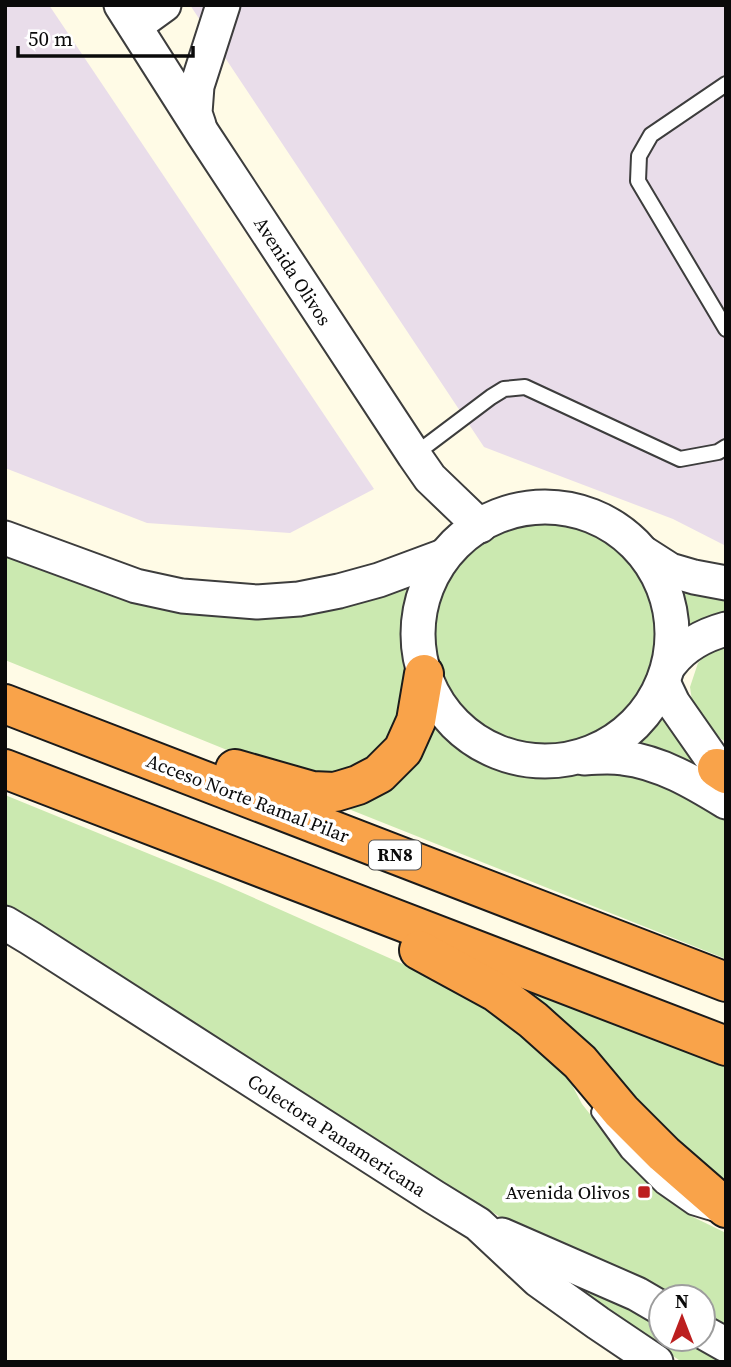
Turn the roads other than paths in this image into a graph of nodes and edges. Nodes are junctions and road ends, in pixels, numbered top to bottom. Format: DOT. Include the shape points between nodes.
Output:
graph roads {
  1 [pos="164,5"];
  2 [pos="223,5"];
  3 [pos="128,16"];
  4 [pos="726,84"];
  5 [pos="203,134"];
  6 [pos="726,329"];
  7 [pos="726,447"];
  8 [pos="414,455"];
  9 [pos="480,526"];
  10 [pos="5,538"];
  11 [pos="645,554"];
  12 [pos="441,557"];
  13 [pos="726,583"];
  14 [pos="726,629"];
  15 [pos="667,673"];
  16 [pos="424,674"];
  17 [pos="5,688"];
  18 [pos="5,705"];
  19 [pos="65,727"];
  20 [pos="568,760"];
  21 [pos="5,769"];
  22 [pos="724,779"];
  23 [pos="267,871"];
  24 [pos="5,923"];
  25 [pos="726,982"];
  26 [pos="726,1046"];
  27 [pos="580,1062"];
  28 [pos="726,1208"];
  29 [pos="726,1217"];
  30 [pos="478,1224"];
  31 [pos="647,1300"];
  32 [pos="656,1362"];
  1 -- 3 [label="street"];
  2 -- 5 [label="street" via="197,86 195,113"];
  3 -- 5 [label="street, Avenida Olivos"];
  4 -- 6 [label="lane" via="651,135 639,156 638,181"];
  5 -- 8 [label="street, Avenida Olivos"];
  7 -- 8 [label="lane" via="680,459 525,387 505,389 491,397"];
  8 -- 9 [label="street, Avenida Olivos" via="430,478"];
  9 -- 11 [label="street" via="516,512 553,509 584,514 608,523"];
  9 -- 12 [label="street"];
  10 -- 12 [label="street" via="136,586 182,596 257,602 339,591"];
  11 -- 13 [label="street" via="670,570"];
  11 -- 15 [label="street" via="672,612 674,631"];
  12 -- 16 [label="street" via="421,603 418,651"];
  14 -- 15 [label="street" via="680,651"];
  15 -- 20 [label="street" via="647,709 625,733"];
  15 -- 22 [label="street" via="673,703"];
  16 -- 19 [label="highway" via="416,721 403,750 379,774 335,792 312,791"];
  16 -- 20 [label="street" via="436,702 480,744 508,756"];
  17 -- 19 [label="highway"];
  18 -- 19 [label="highway, Acceso Norte Ramal Pilar / RN8"];
  19 -- 25 [label="highway, Acceso Norte Ramal Pilar / RN8"];
  20 -- 22 [label="street" via="641,761 699,785"];
  21 -- 23 [label="highway"];
  23 -- 26 [label="highway"];
  23 -- 27 [label="highway" via="496,992"];
  24 -- 30 [label="street, Colectora Panamericana"];
  27 -- 28 [label="highway" via="621,1111"];
  27 -- 29 [label="lane" via="599,1113 628,1152 692,1208"];
  30 -- 31 [label="street"];
  30 -- 32 [label="street, Colectora Panamericana" via="538,1280"];
}
